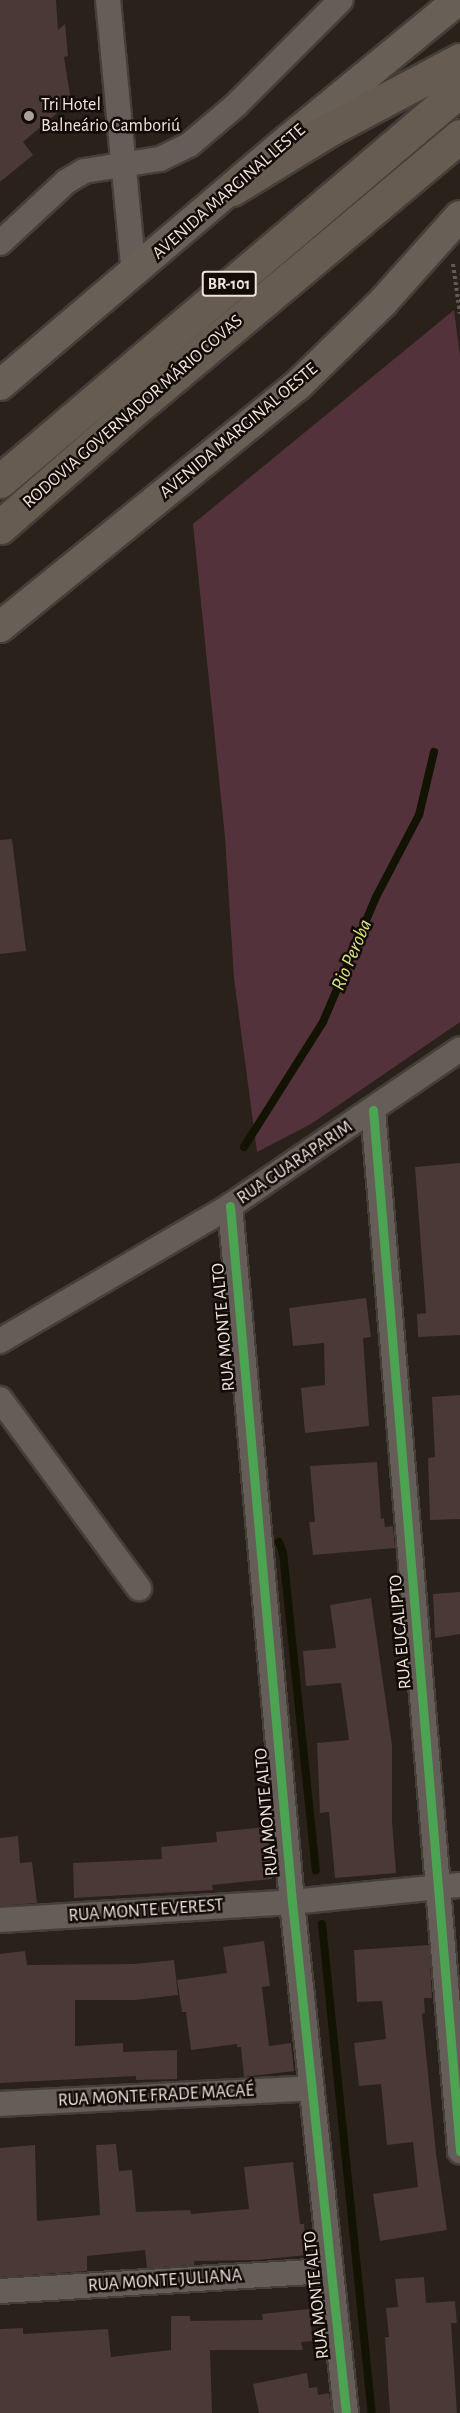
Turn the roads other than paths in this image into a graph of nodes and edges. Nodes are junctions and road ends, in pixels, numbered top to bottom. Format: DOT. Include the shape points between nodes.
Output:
graph roads {
  1 [pos="108,0"];
  2 [pos="341,0"];
  3 [pos="458,0"];
  4 [pos="460,60"];
  5 [pos="460,90"];
  6 [pos="460,136"];
  7 [pos="122,165"];
  8 [pos="231,189"];
  9 [pos="454,222"];
  10 [pos="0,243"];
  11 [pos="134,273"];
  12 [pos="1,383"];
  13 [pos="0,481"];
  14 [pos="0,527"];
  15 [pos="0,627"];
  16 [pos="460,1049"];
  17 [pos="373,1110"];
  18 [pos="230,1206"];
  19 [pos="0,1341"];
  20 [pos="0,1399"];
  21 [pos="139,1588"];
  22 [pos="450,1886"];
  23 [pos="292,1902"];
  24 [pos="0,1920"];
  25 [pos="311,2088"];
  26 [pos="0,2104"];
  27 [pos="460,2151"];
  28 [pos="330,2271"];
  29 [pos="0,2291"];
  30 [pos="346,2413"];
  1 -- 7 [label="street"];
  2 -- 7 [label="street" via="236,105 189,145 160,159"];
  3 -- 8 [label="main road, AVENIDA MARGINAL LESTE"];
  4 -- 8 [label="highway" via="330,129"];
  5 -- 13 [label="highway, RODOVIA GOVERNADOR MÁRIO COVAS / BR-101"];
  6 -- 14 [label="highway, RODOVIA GOVERNADOR MÁRIO COVAS / BR-101"];
  7 -- 10 [label="street" via="84,171 67,181"];
  7 -- 11 [label="street"];
  8 -- 11 [label="main road, AVENIDA MARGINAL LESTE"];
  9 -- 15 [label="main road, AVENIDA MARGINAL OESTE" via="335,351 297,386"];
  11 -- 12 [label="main road, AVENIDA MARGINAL LESTE"];
  16 -- 17 [label="street, RUA GUARAPARIM"];
  17 -- 18 [label="street, RUA GUARAPARIM"];
  17 -- 22 [label="street, RUA EUCALIPTO"];
  18 -- 19 [label="street, RUA GUARAPARIM"];
  18 -- 23 [label="street, RUA MONTE ALTO"];
  20 -- 21 [label="street"];
  22 -- 23 [label="street, RUA MONTE EVEREST"];
  22 -- 27 [label="street, RUA EUCALIPTO"];
  23 -- 24 [label="street, RUA MONTE EVEREST"];
  23 -- 25 [label="street, RUA MONTE ALTO"];
  25 -- 26 [label="street, RUA MONTE FRADE MACAÉ"];
  25 -- 28 [label="street, RUA MONTE ALTO"];
  28 -- 29 [label="street, RUA MONTE JULIANA"];
  28 -- 30 [label="street, RUA MONTE ALTO"];
}
